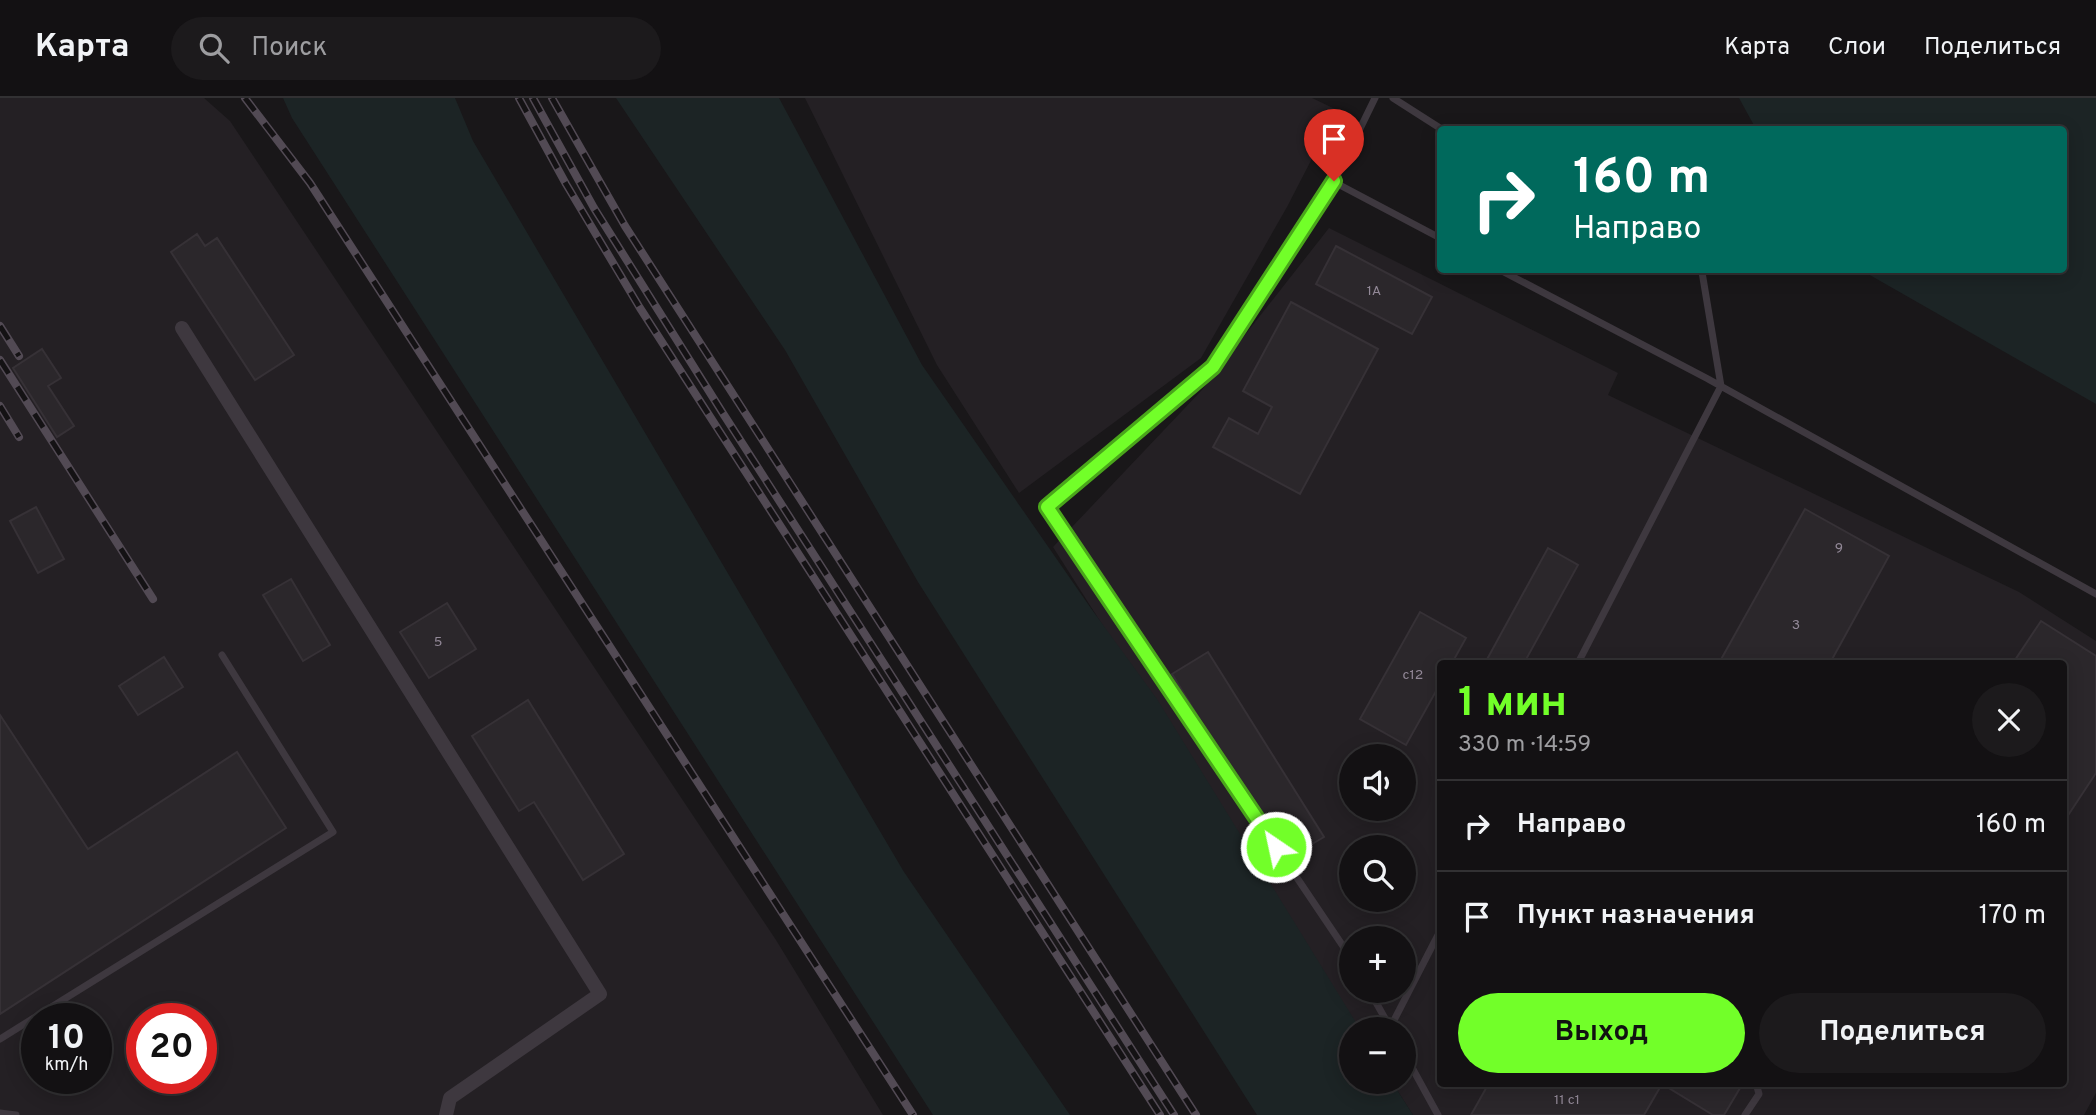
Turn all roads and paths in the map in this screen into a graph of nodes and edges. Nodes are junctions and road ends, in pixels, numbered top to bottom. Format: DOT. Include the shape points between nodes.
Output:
graph roads {
  1 [pos="1375,98"];
  2 [pos="1393,98"];
  3 [pos="1437,126"];
  4 [pos="1334,181"];
  5 [pos="1437,236"];
  6 [pos="1506,273"];
  7 [pos="1702,273"];
  8 [pos="182,328"];
  9 [pos="1708,379"];
  10 [pos="1721,386"];
  11 [pos="2096,594"];
  12 [pos="222,655"];
  13 [pos="1580,660"];
  14 [pos="1437,937"];
  15 [pos="1339,940"];
  16 [pos="1396,1017"];
  17 [pos="0,1039"];
  18 [pos="1416,1075"];
  19 [pos="1757,1087"];
  20 [pos="0,1113"];
  21 [pos="16,1115"];
  22 [pos="446,1115"];
  23 [pos="1438,1115"];
  24 [pos="1745,1115"];
  1 -- 4 [label="lane"];
  2 -- 3 [label="lane"];
  4 -- 5 [label="lane"];
  4 -- 15 [label="lane" via="1213,367 1047,507"];
  6 -- 10 [label="lane"];
  7 -- 10 [label="lane"];
  8 -- 22 [label="street" via="600,993 450,1098"];
  9 -- 10 [label="lane"];
  10 -- 11 [label="lane"];
  10 -- 13 [label="lane"];
  12 -- 17 [label="lane" via="333,832"];
  14 -- 16 [label="lane"];
  18 -- 23 [label="lane"];
  19 -- 24 [label="lane" via="1759,1094"];
  20 -- 21 [label="lane"];
}
